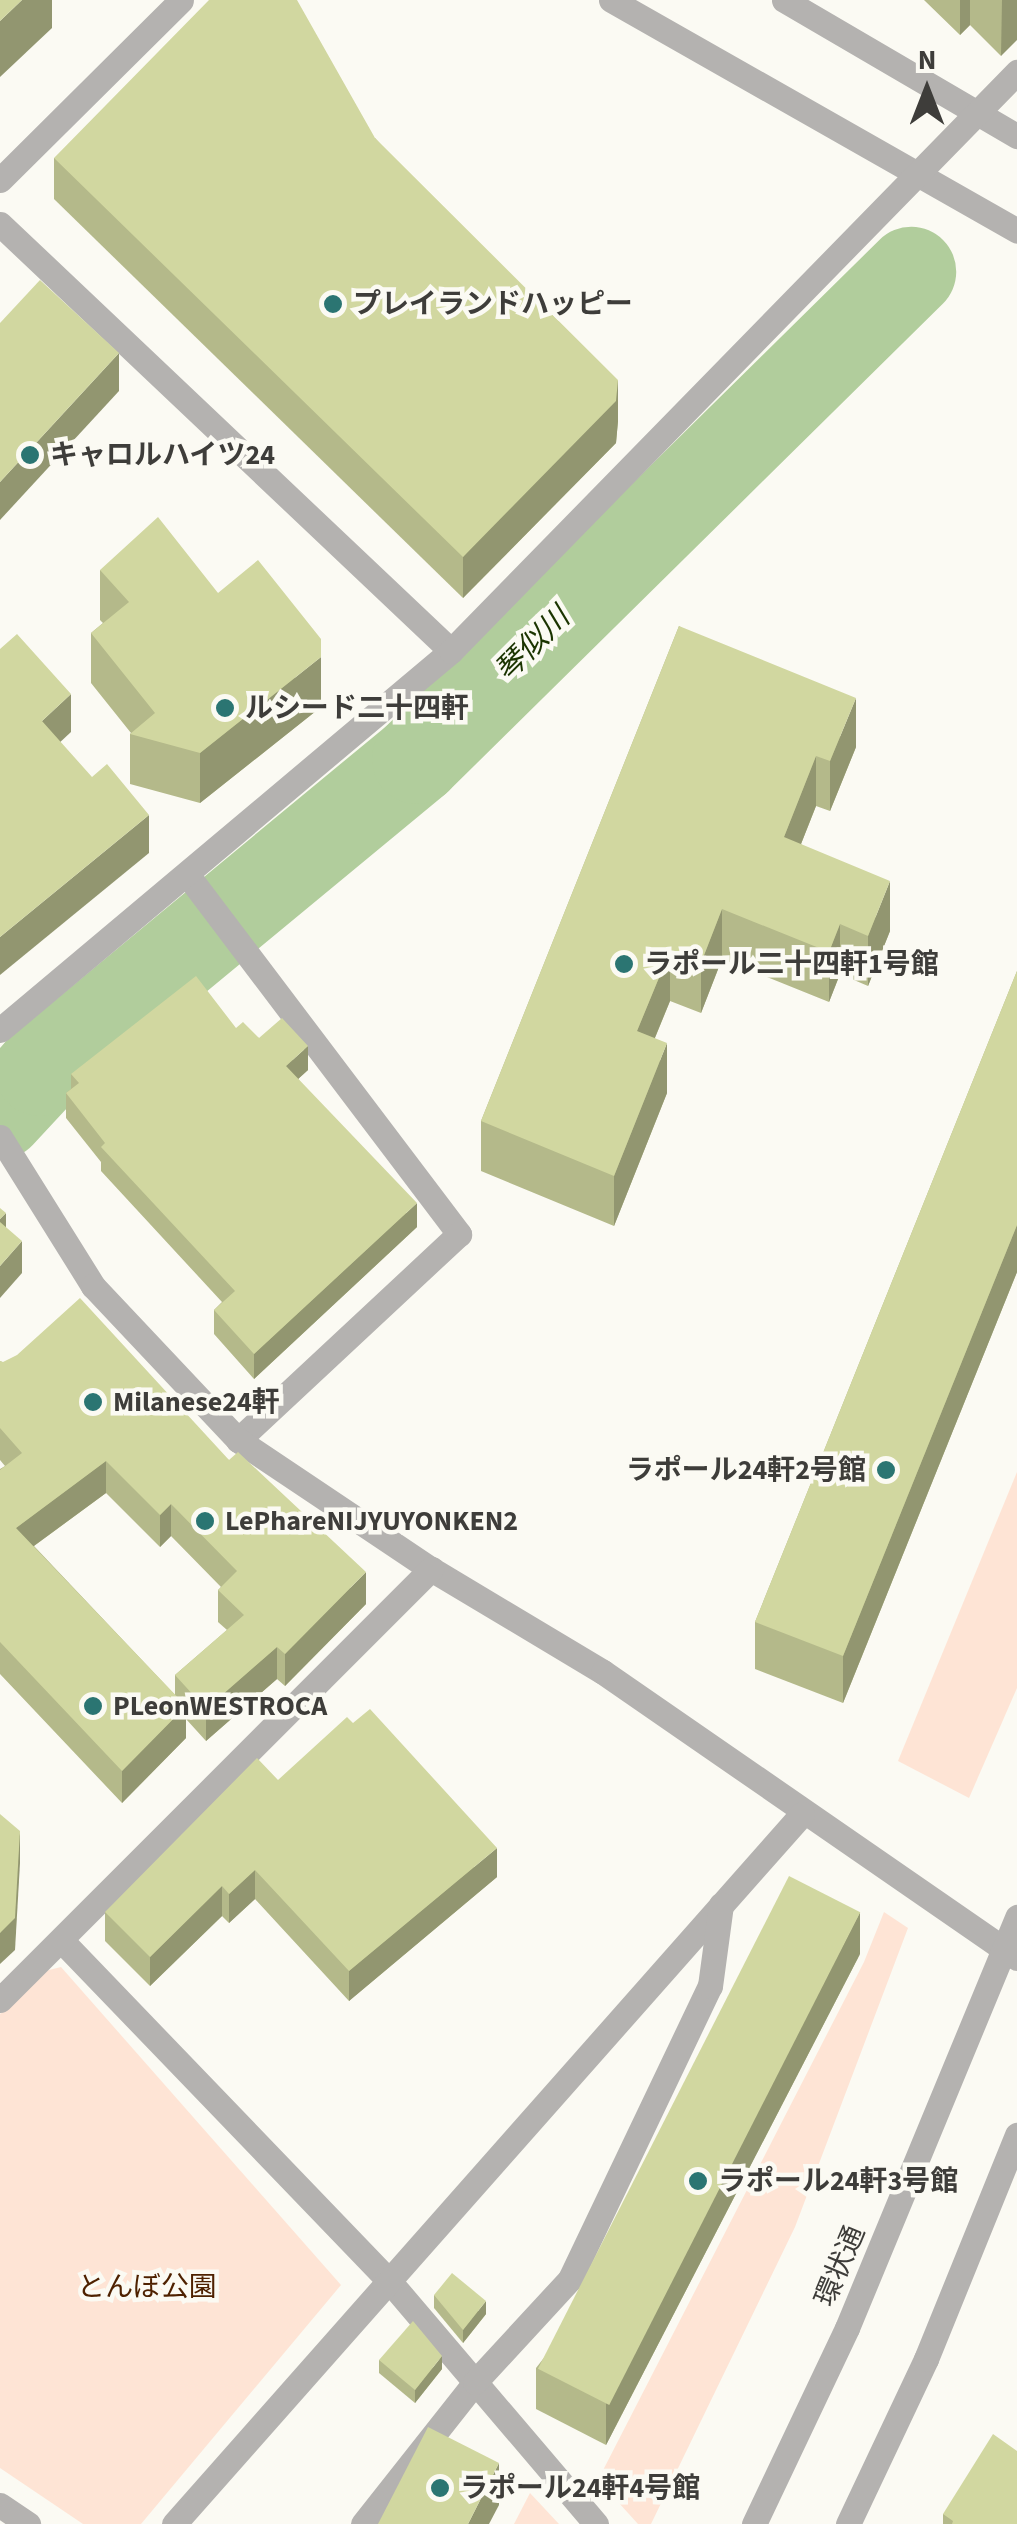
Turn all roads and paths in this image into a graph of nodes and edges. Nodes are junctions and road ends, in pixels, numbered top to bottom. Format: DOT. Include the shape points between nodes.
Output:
graph roads {
  1 [pos="182,0"];
  2 [pos="611,0"];
  3 [pos="784,0"];
  4 [pos="1017,72"];
  5 [pos="978,114"];
  6 [pos="1017,136"];
  7 [pos="919,176"];
  8 [pos="0,180"];
  9 [pos="0,224"];
  10 [pos="1017,232"];
  11 [pos="451,651"];
  12 [pos="196,888"];
  13 [pos="0,1030"];
  14 [pos="4,1144"];
  15 [pos="93,1286"];
  16 [pos="72,1306"];
  17 [pos="238,1440"];
  18 [pos="431,1569"];
  19 [pos="802,1814"];
  20 [pos="721,1905"];
  21 [pos="1017,1916"];
  22 [pos="62,1941"];
  23 [pos="1011,1953"];
  24 [pos="0,2000"];
  25 [pos="1017,2135"];
  26 [pos="390,2282"];
  27 [pos="475,2382"];
  28 [pos="0,2504"];
  29 [pos="360,2522"];
  30 [pos="28,2524"];
  31 [pos="174,2524"];
  32 [pos="596,2524"];
  33 [pos="754,2524"];
  34 [pos="848,2524"];
  1 -- 8 [label="street"];
  2 -- 7 [label="street"];
  3 -- 5 [label="street"];
  4 -- 5 [label="street"];
  5 -- 6 [label="street"];
  5 -- 7 [label="street"];
  7 -- 10 [label="street"];
  7 -- 11 [label="street"];
  9 -- 11 [label="street"];
  11 -- 12 [label="street"];
  12 -- 13 [label="street"];
  12 -- 17 [label="street" via="458,1234"];
  14 -- 15 [label="street"];
  15 -- 16 [label="street"];
  15 -- 17 [label="street"];
  17 -- 18 [label="street"];
  18 -- 19 [label="street" via="604,1672"];
  18 -- 22 [label="street"];
  19 -- 20 [label="street"];
  19 -- 23 [label="street"];
  20 -- 26 [label="street"];
  20 -- 27 [label="street" via="710,1986 570,2279"];
  21 -- 23 [label="street, 環状通"];
  22 -- 24 [label="street"];
  22 -- 26 [label="street"];
  23 -- 33 [label="street, 環状通"];
  25 -- 34 [label="street" via="926,2358"];
  26 -- 27 [label="street"];
  26 -- 31 [label="street"];
  27 -- 29 [label="street"];
  27 -- 32 [label="street"];
  28 -- 30 [label="street"];
}
